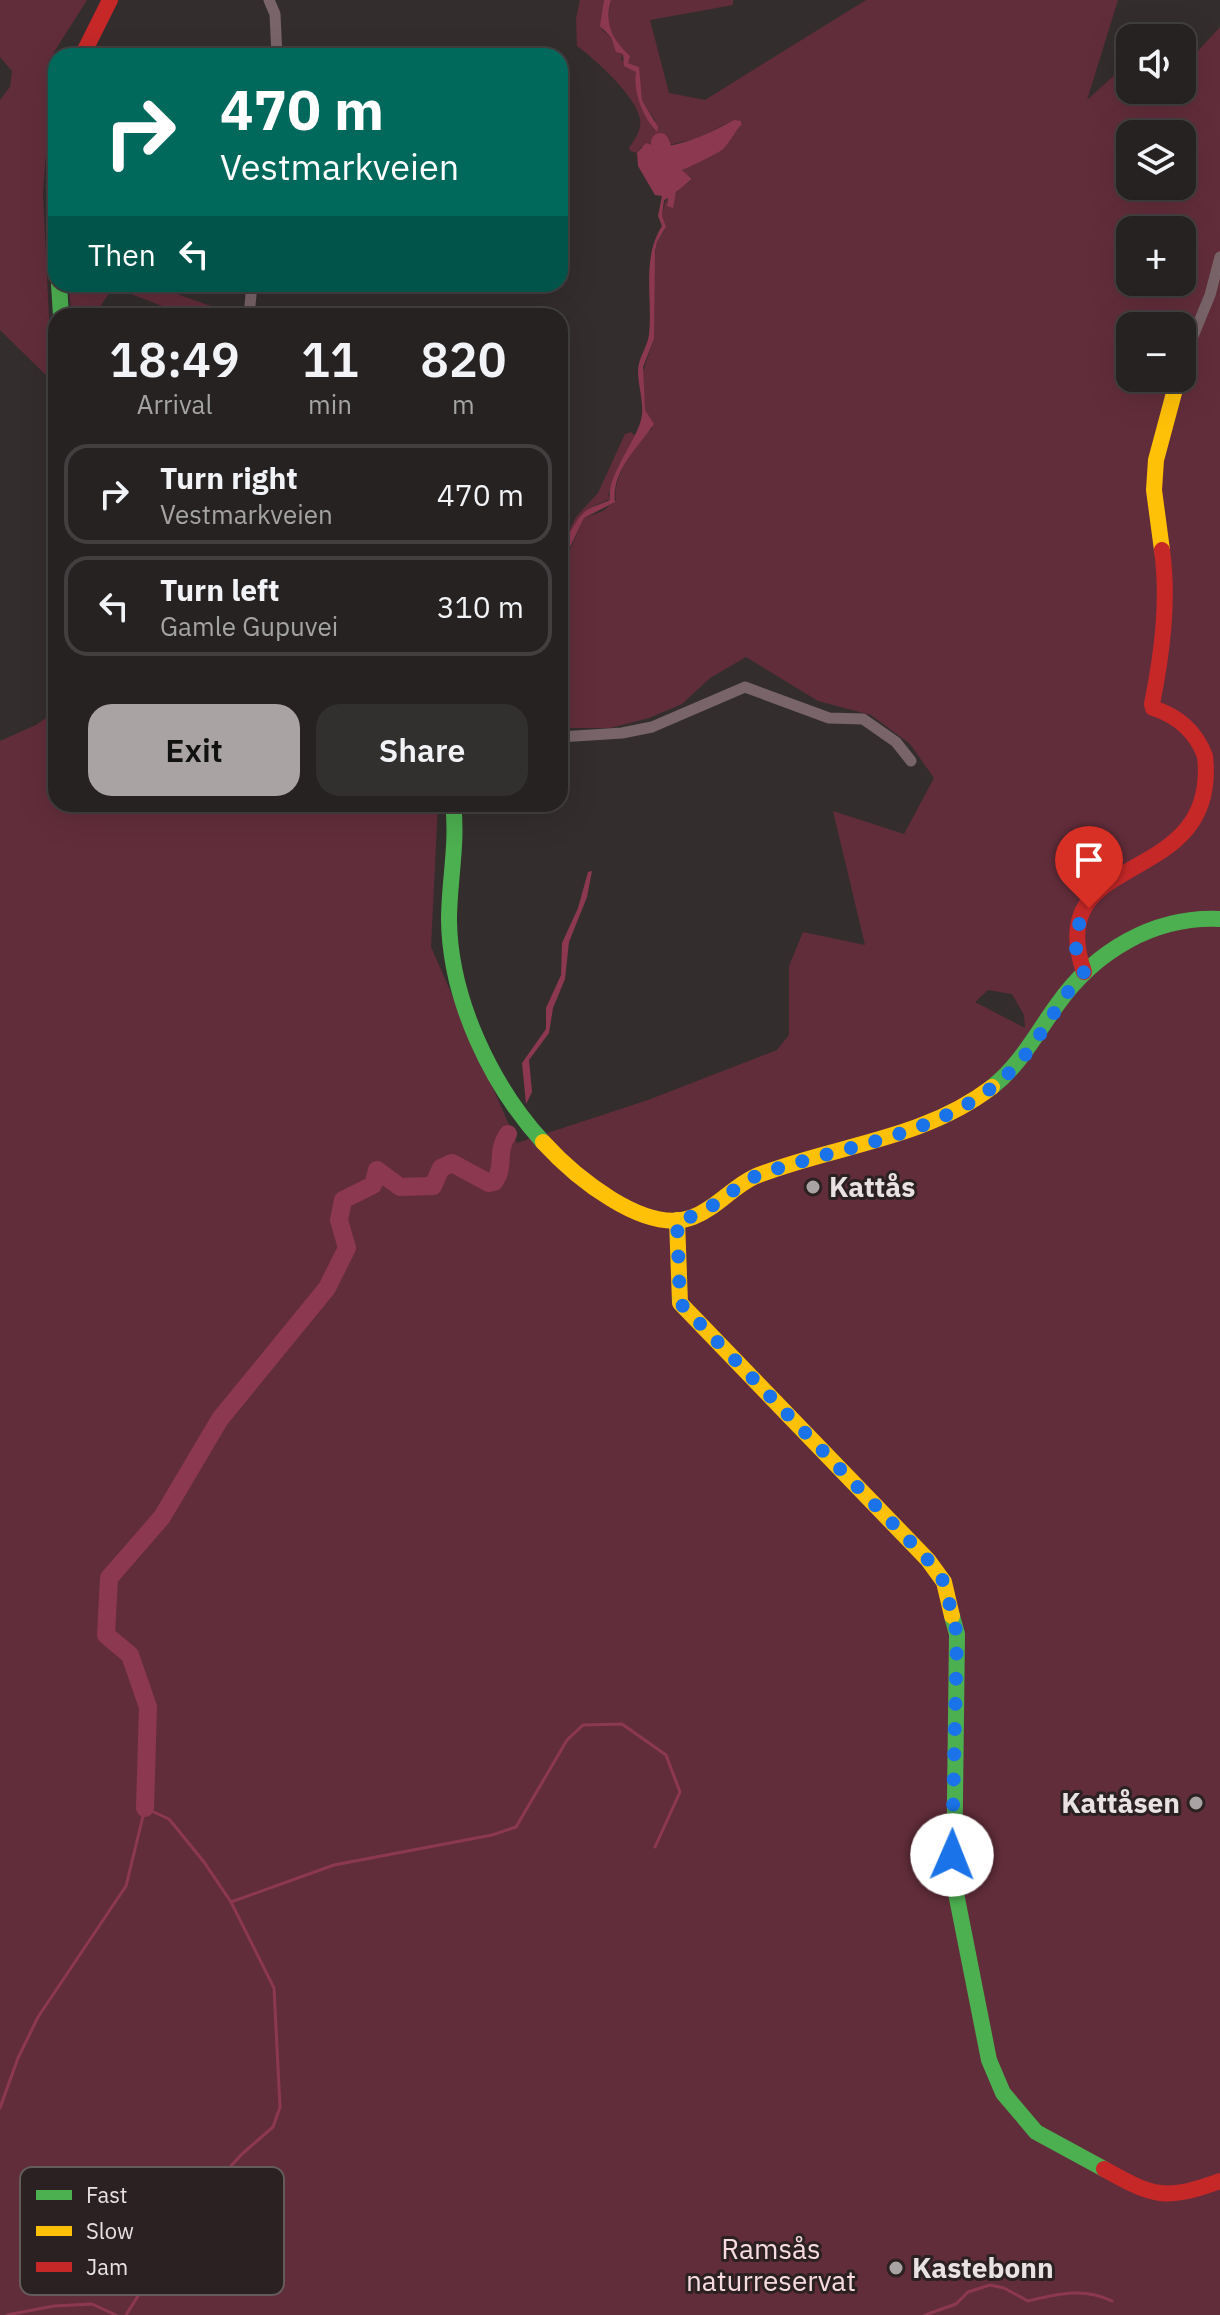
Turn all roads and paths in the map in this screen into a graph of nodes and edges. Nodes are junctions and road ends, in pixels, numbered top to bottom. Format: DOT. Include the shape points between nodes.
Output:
graph roads {
  1 [pos="110,0"];
  2 [pos="269,0"];
  3 [pos="86,48"];
  4 [pos="277,48"];
  5 [pos="1220,257"];
  6 [pos="1196,329"];
  7 [pos="1174,392"];
  8 [pos="568,736"];
  9 [pos="911,761"];
  10 [pos="454,812"];
  11 [pos="1220,919"];
  12 [pos="1084,972"];
  13 [pos="677,1220"];
  14 [pos="1220,2181"];
  1 -- 3 [label="street"];
  2 -- 4 [label="street"];
  5 -- 6 [label="street"];
  7 -- 12 [label="street" via="1154,480 1165,570 1162,652 1153,708 1176,717 1196,737 1216,801 1192,843 1145,867 1081,918 1074,938"];
  8 -- 9 [label="street" via="652,727 745,687 829,718 863,719 896,742"];
  10 -- 13 [label="street" via="451,942 464,1001 496,1079 539,1139 582,1179 634,1210"];
  11 -- 12 [label="street" via="1166,923"];
  12 -- 13 [label="street" via="1022,1059 970,1103 914,1127 758,1175 704,1211"];
  13 -- 14 [label="street" via="680,1303 944,1582 957,1634 954,1883 989,2060 1003,2093 1036,2132 1138,2188 1161,2195 1185,2194"];
}
